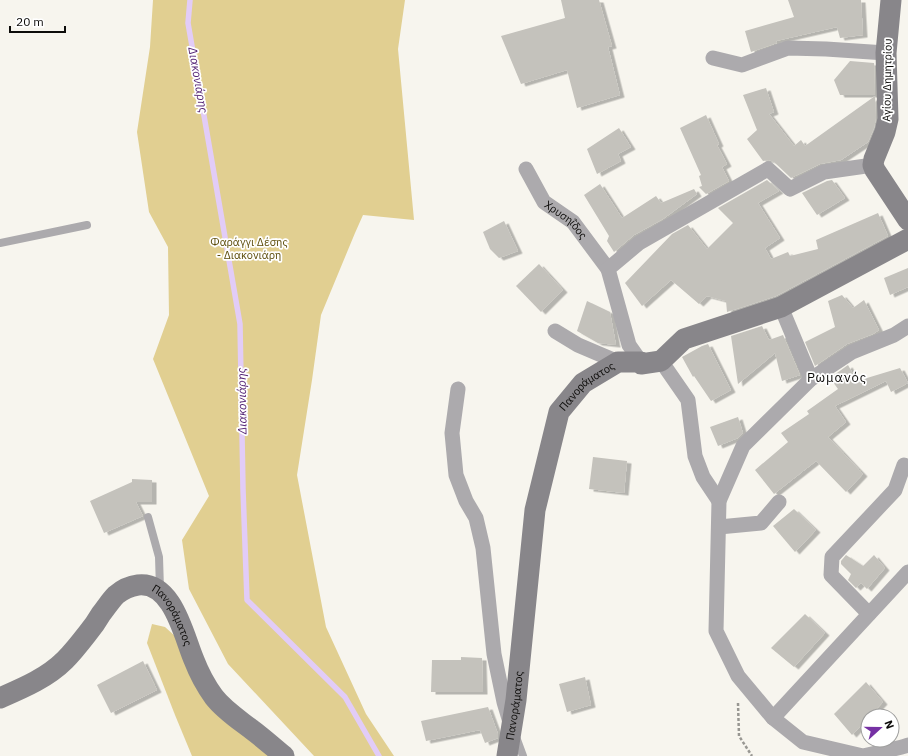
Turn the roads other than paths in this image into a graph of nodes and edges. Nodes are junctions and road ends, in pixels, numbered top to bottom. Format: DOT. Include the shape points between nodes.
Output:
graph roads {
  1 [pos="891,0"];
  2 [pos="886,54"];
  3 [pos="713,58"];
  4 [pos="873,165"];
  5 [pos="526,169"];
  6 [pos="908,220"];
  7 [pos="87,225"];
  8 [pos="908,239"];
  9 [pos="0,243"];
  10 [pos="608,269"];
  11 [pos="781,307"];
  12 [pos="908,326"];
  13 [pos="555,331"];
  14 [pos="651,361"];
  15 [pos="618,362"];
  16 [pos="811,379"];
  17 [pos="458,389"];
  18 [pos="904,465"];
  19 [pos="719,501"];
  20 [pos="779,502"];
  21 [pos="148,517"];
  22 [pos="719,527"];
  23 [pos="908,572"];
  24 [pos="160,593"];
  25 [pos="869,614"];
  26 [pos="0,698"];
  27 [pos="773,718"];
  28 [pos="512,727"];
  29 [pos="908,745"];
  30 [pos="284,756"];
  31 [pos="507,756"];
  32 [pos="523,756"];
  1 -- 2 [label="main road, Αγίου Δημητρίου"];
  2 -- 3 [label="street" via="788,48 742,66"];
  2 -- 4 [label="main road, Αγίου Δημητρίου" via="888,119"];
  4 -- 6 [label="main road"];
  4 -- 10 [label="street" via="824,172 790,189 768,169 639,243"];
  5 -- 10 [label="street, Χρυσηΐδος" via="544,202 573,222"];
  7 -- 9 [label="lane"];
  8 -- 11 [label="main road"];
  10 -- 14 [label="street" via="629,345"];
  11 -- 14 [label="main road" via="684,339"];
  11 -- 16 [label="street"];
  12 -- 16 [label="street" via="894,335 852,352"];
  13 -- 15 [label="street" via="578,345"];
  14 -- 15 [label="main road, Πανοράματος"];
  14 -- 19 [label="street" via="688,400 695,456 703,477"];
  15 -- 28 [label="main road, Πανοράματος" via="583,383 559,412 535,510"];
  16 -- 19 [label="street" via="743,446"];
  17 -- 28 [label="street" via="452,433 456,475 476,518 483,548 494,654"];
  18 -- 25 [label="street" via="895,490 832,557 831,575"];
  19 -- 22 [label="street"];
  20 -- 22 [label="street" via="761,523"];
  21 -- 24 [label="lane" via="159,557"];
  22 -- 27 [label="street" via="716,631 738,676"];
  23 -- 25 [label="street"];
  24 -- 26 [label="main road, Πανοράματος" via="146,585 135,586 121,592 110,601 81,641 60,664 36,681"];
  24 -- 30 [label="main road, Πανοράματος" via="178,616 194,661 219,704"];
  25 -- 27 [label="street"];
  27 -- 29 [label="street" via="803,742 863,756"];
  28 -- 31 [label="main road, Πανοράματος"];
  28 -- 32 [label="lane"];
}
